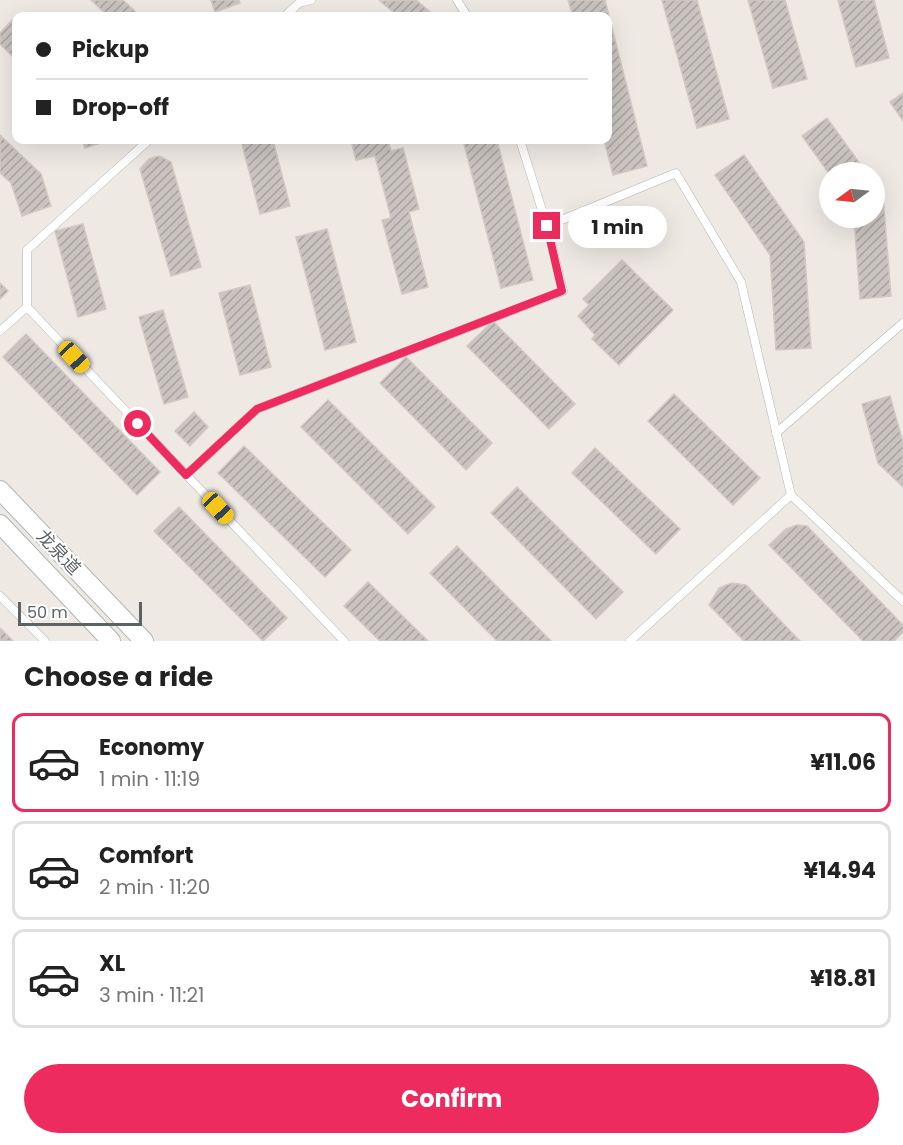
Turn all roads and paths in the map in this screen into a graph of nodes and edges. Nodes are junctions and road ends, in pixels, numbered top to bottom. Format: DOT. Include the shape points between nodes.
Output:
graph roads {
  1 [pos="310,0"];
  2 [pos="289,12"];
  3 [pos="145,144"];
  4 [pos="521,144"];
  5 [pos="547,226"];
  6 [pos="27,307"];
  7 [pos="903,323"];
  8 [pos="0,331"];
  9 [pos="776,433"];
  10 [pos="186,475"];
  11 [pos="0,490"];
  12 [pos="791,495"];
  13 [pos="0,524"];
  14 [pos="0,596"];
  15 [pos="903,601"];
  16 [pos="45,641"];
  17 [pos="111,641"];
  18 [pos="144,641"];
  19 [pos="344,641"];
  20 [pos="630,641"];
  1 -- 2 [label="lane"];
  3 -- 6 [label="lane" via="27,250"];
  4 -- 5 [label="lane"];
  5 -- 9 [label="lane" via="676,172 741,282"];
  5 -- 10 [label="lane" via="562,291 257,409"];
  6 -- 8 [label="lane"];
  6 -- 10 [label="lane"];
  7 -- 9 [label="lane"];
  9 -- 12 [label="lane"];
  10 -- 19 [label="lane"];
  11 -- 18 [label="street, 龙泉道"];
  12 -- 15 [label="lane"];
  12 -- 20 [label="lane"];
  13 -- 17 [label="street, 龙泉道"];
  14 -- 16 [label="lane"];
}
